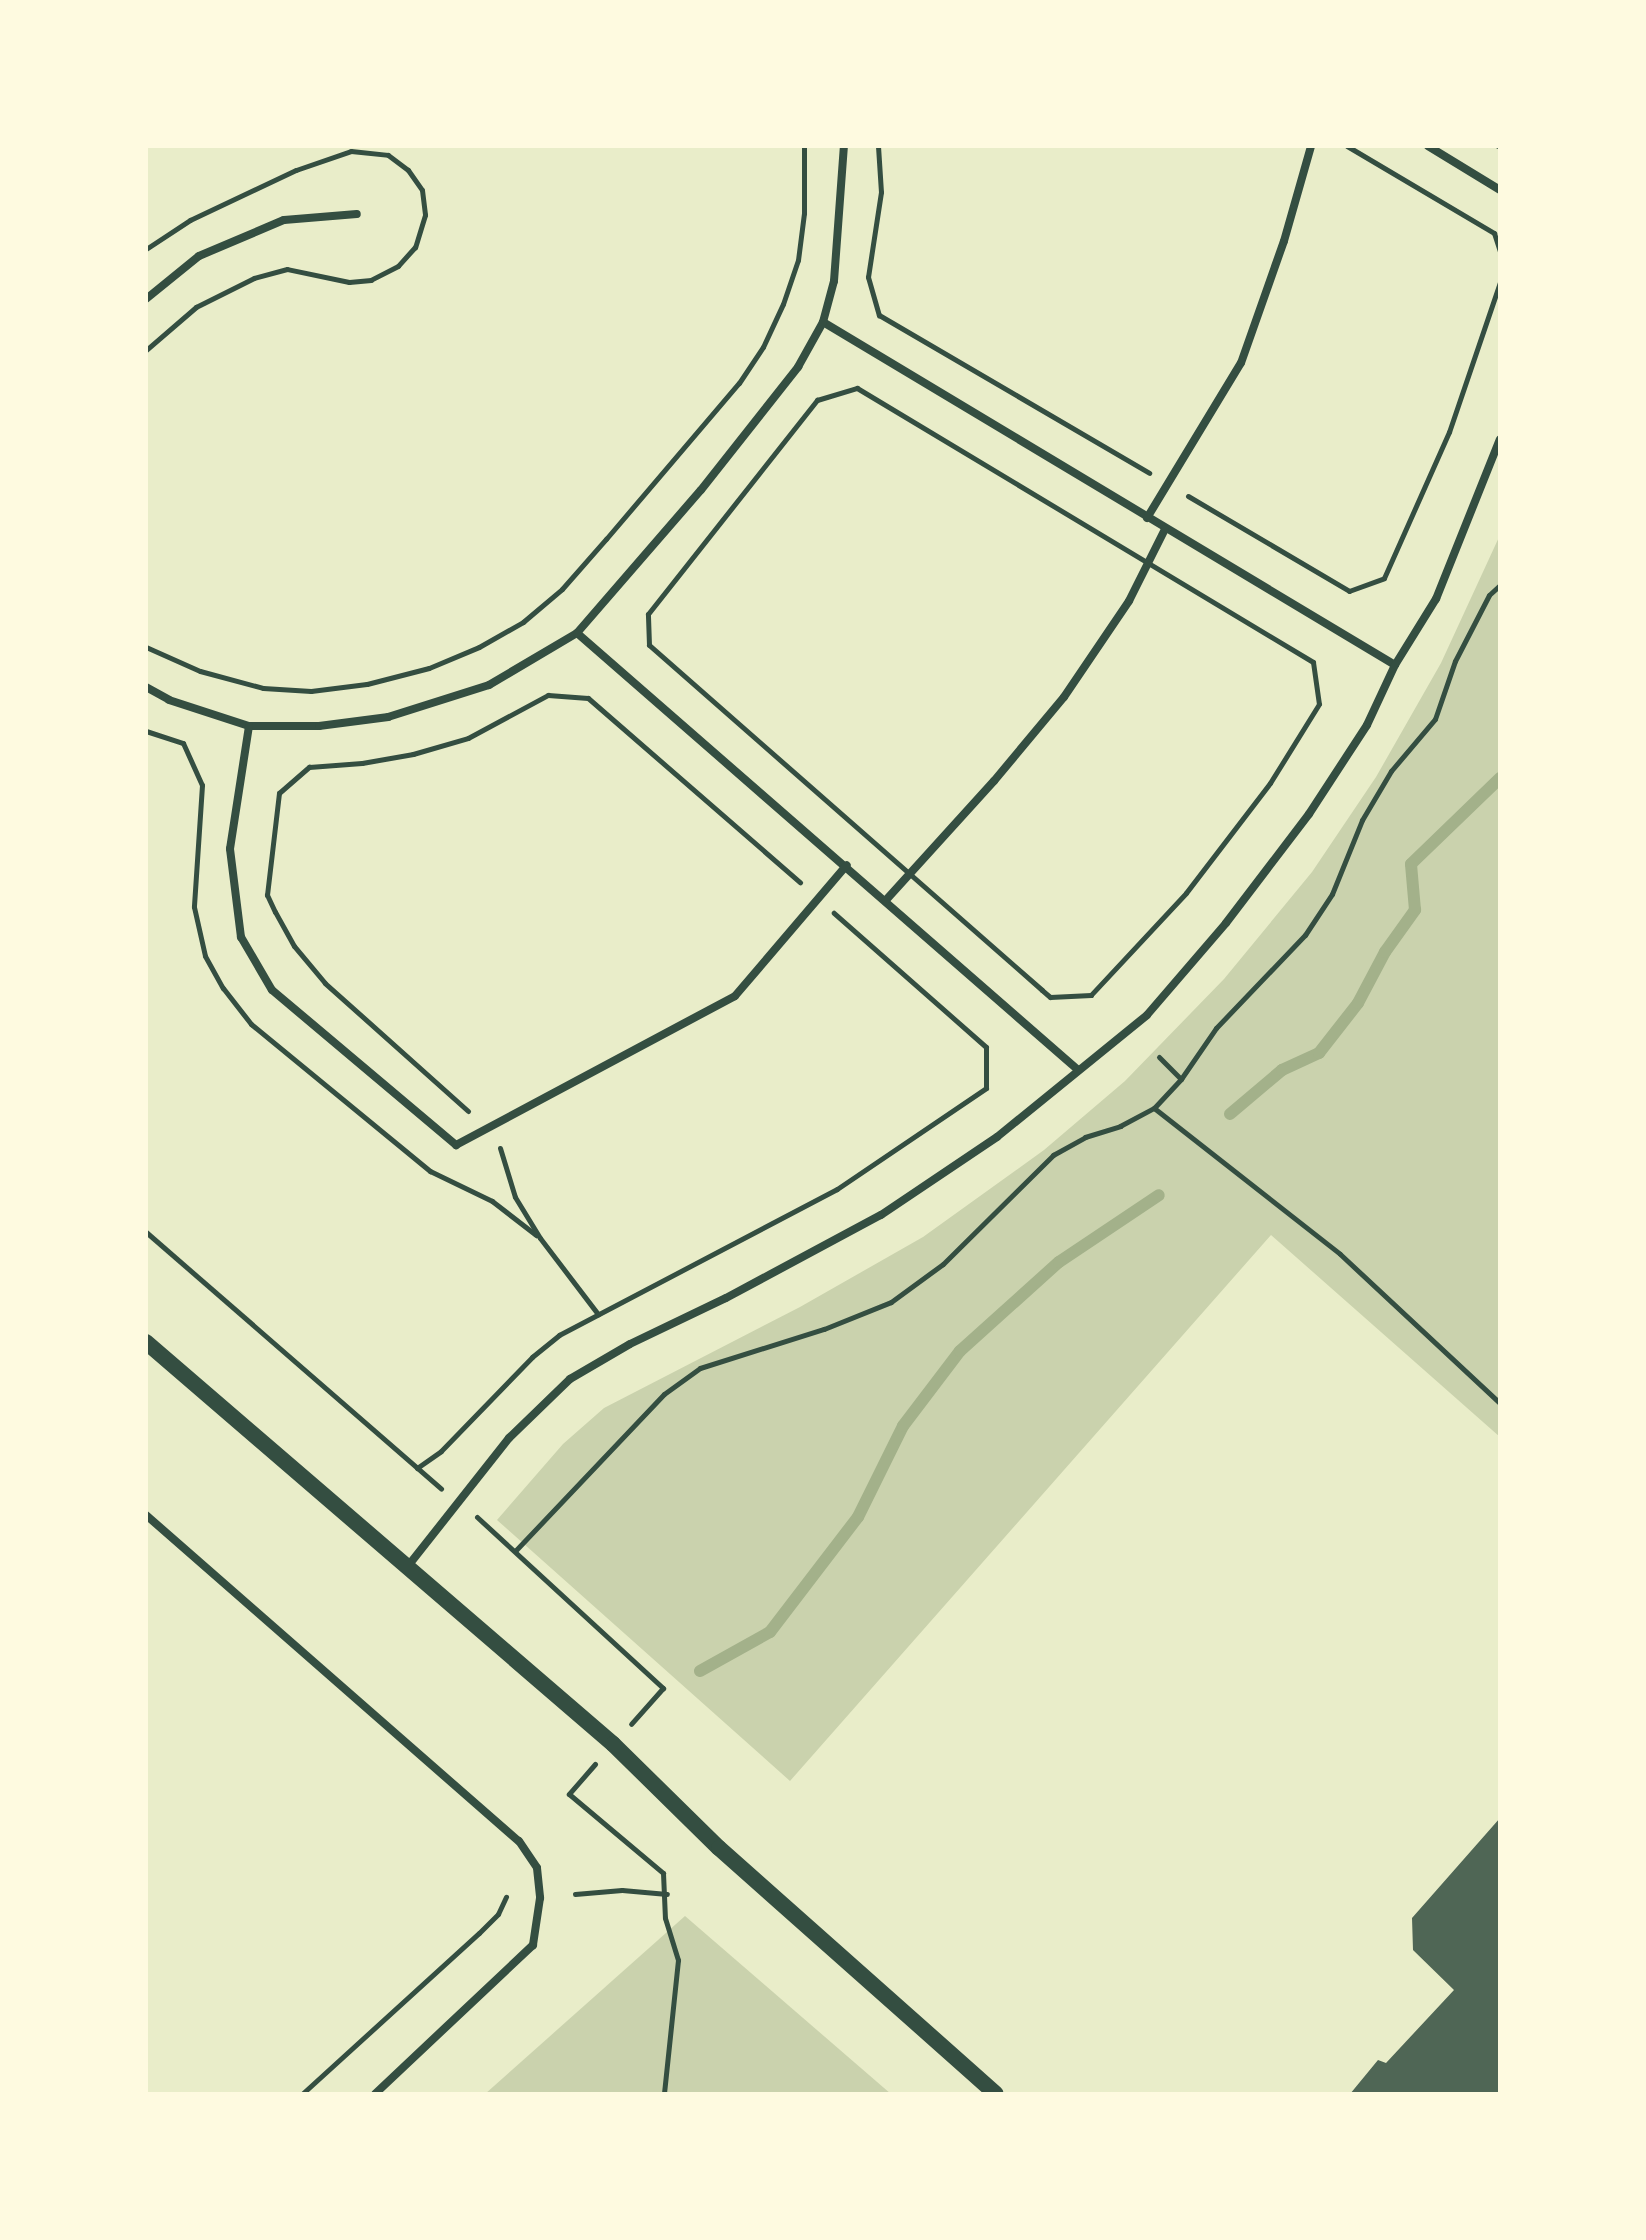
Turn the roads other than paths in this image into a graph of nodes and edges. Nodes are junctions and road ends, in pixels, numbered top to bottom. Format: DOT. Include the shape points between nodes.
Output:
graph roads {
  1 [pos="844,146"];
  2 [pos="1311,146"];
  3 [pos="1428,146"];
  4 [pos="1500,190"];
  5 [pos="357,214"];
  6 [pos="146,299"];
  7 [pos="823,322"];
  8 [pos="1500,439"];
  9 [pos="1147,518"];
  10 [pos="1165,529"];
  11 [pos="577,633"];
  12 [pos="1395,665"];
  13 [pos="146,687"];
  14 [pos="249,726"];
  15 [pos="847,865"];
  16 [pos="886,900"];
  17 [pos="1077,1069"];
  18 [pos="146,1342"];
  19 [pos="146,1515"];
  20 [pos="408,1566"];
  21 [pos="375,2094"];
  22 [pos="996,2094"];
  1 -- 7 [label="street" via="834,281"];
  2 -- 9 [label="street" via="1241,363"];
  3 -- 4 [label="street"];
  5 -- 6 [label="street" via="284,220 199,256"];
  7 -- 9 [label="street"];
  7 -- 11 [label="street" via="798,367 750,428"];
  8 -- 12 [label="street" via="1436,599"];
  9 -- 10 [label="street"];
  10 -- 12 [label="street"];
  10 -- 16 [label="street" via="1129,601 1064,697"];
  11 -- 14 [label="street" via="489,685 388,717 319,726"];
  11 -- 15 [label="street"];
  12 -- 17 [label="street" via="1359,739 1226,923 1147,1015"];
  13 -- 14 [label="street" via="169,700"];
  14 -- 15 [label="street" via="230,849 241,937 272,990 456,1145 735,996"];
  15 -- 16 [label="street"];
  16 -- 17 [label="street"];
  17 -- 20 [label="street" via="997,1137 881,1215 570,1379 509,1438"];
  18 -- 20 [label="main road"];
  19 -- 21 [label="street" via="519,1841 537,1868 540,1898 533,1945"];
  20 -- 22 [label="main road" via="613,1744 719,1848"];
}
